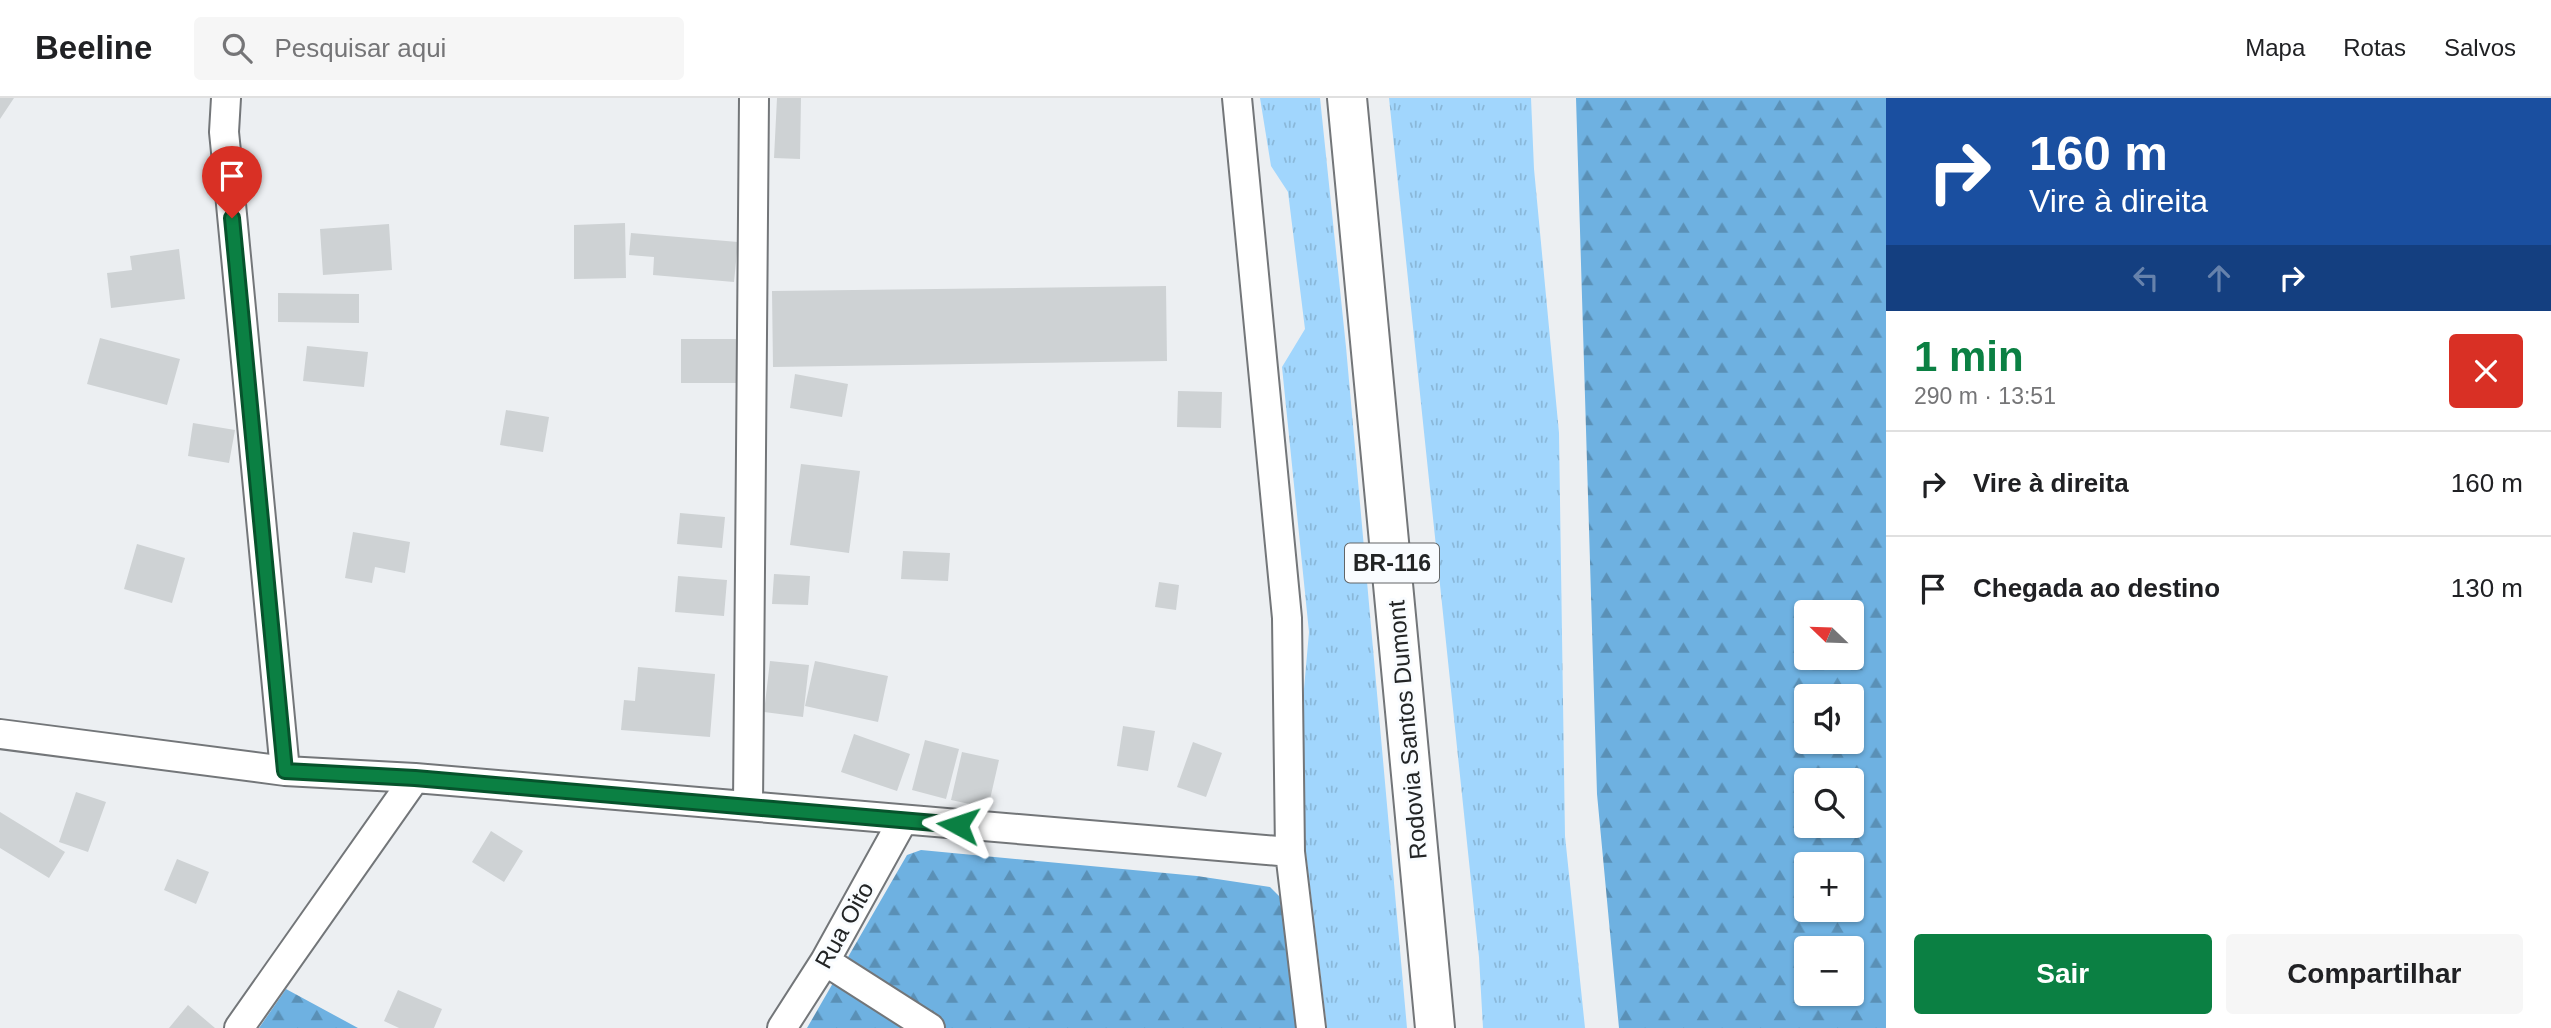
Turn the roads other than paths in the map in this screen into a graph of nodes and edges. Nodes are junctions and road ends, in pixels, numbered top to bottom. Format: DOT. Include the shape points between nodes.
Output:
graph roads {
  1 [pos="226,98"];
  2 [pos="754,98"];
  3 [pos="1237,98"];
  4 [pos="1347,98"];
  5 [pos="0,734"];
  6 [pos="285,771"];
  7 [pos="415,778"];
  8 [pos="748,805"];
  9 [pos="903,820"];
  10 [pos="1290,852"];
  11 [pos="825,961"];
  12 [pos="239,1028"];
  13 [pos="782,1028"];
  14 [pos="930,1028"];
  15 [pos="1311,1028"];
  16 [pos="1435,1028"];
  1 -- 6 [label="street" via="224,132"];
  2 -- 8 [label="street"];
  3 -- 10 [label="street" via="1287,618"];
  4 -- 16 [label="highway, Rodovia Santos Dumont / BR-116"];
  5 -- 6 [label="street"];
  6 -- 7 [label="street"];
  7 -- 8 [label="street"];
  7 -- 12 [label="street"];
  8 -- 9 [label="street"];
  9 -- 10 [label="street"];
  9 -- 11 [label="street, Rua Oito"];
  10 -- 15 [label="street"];
  11 -- 13 [label="street, Rua Oito"];
  11 -- 14 [label="street"];
}
